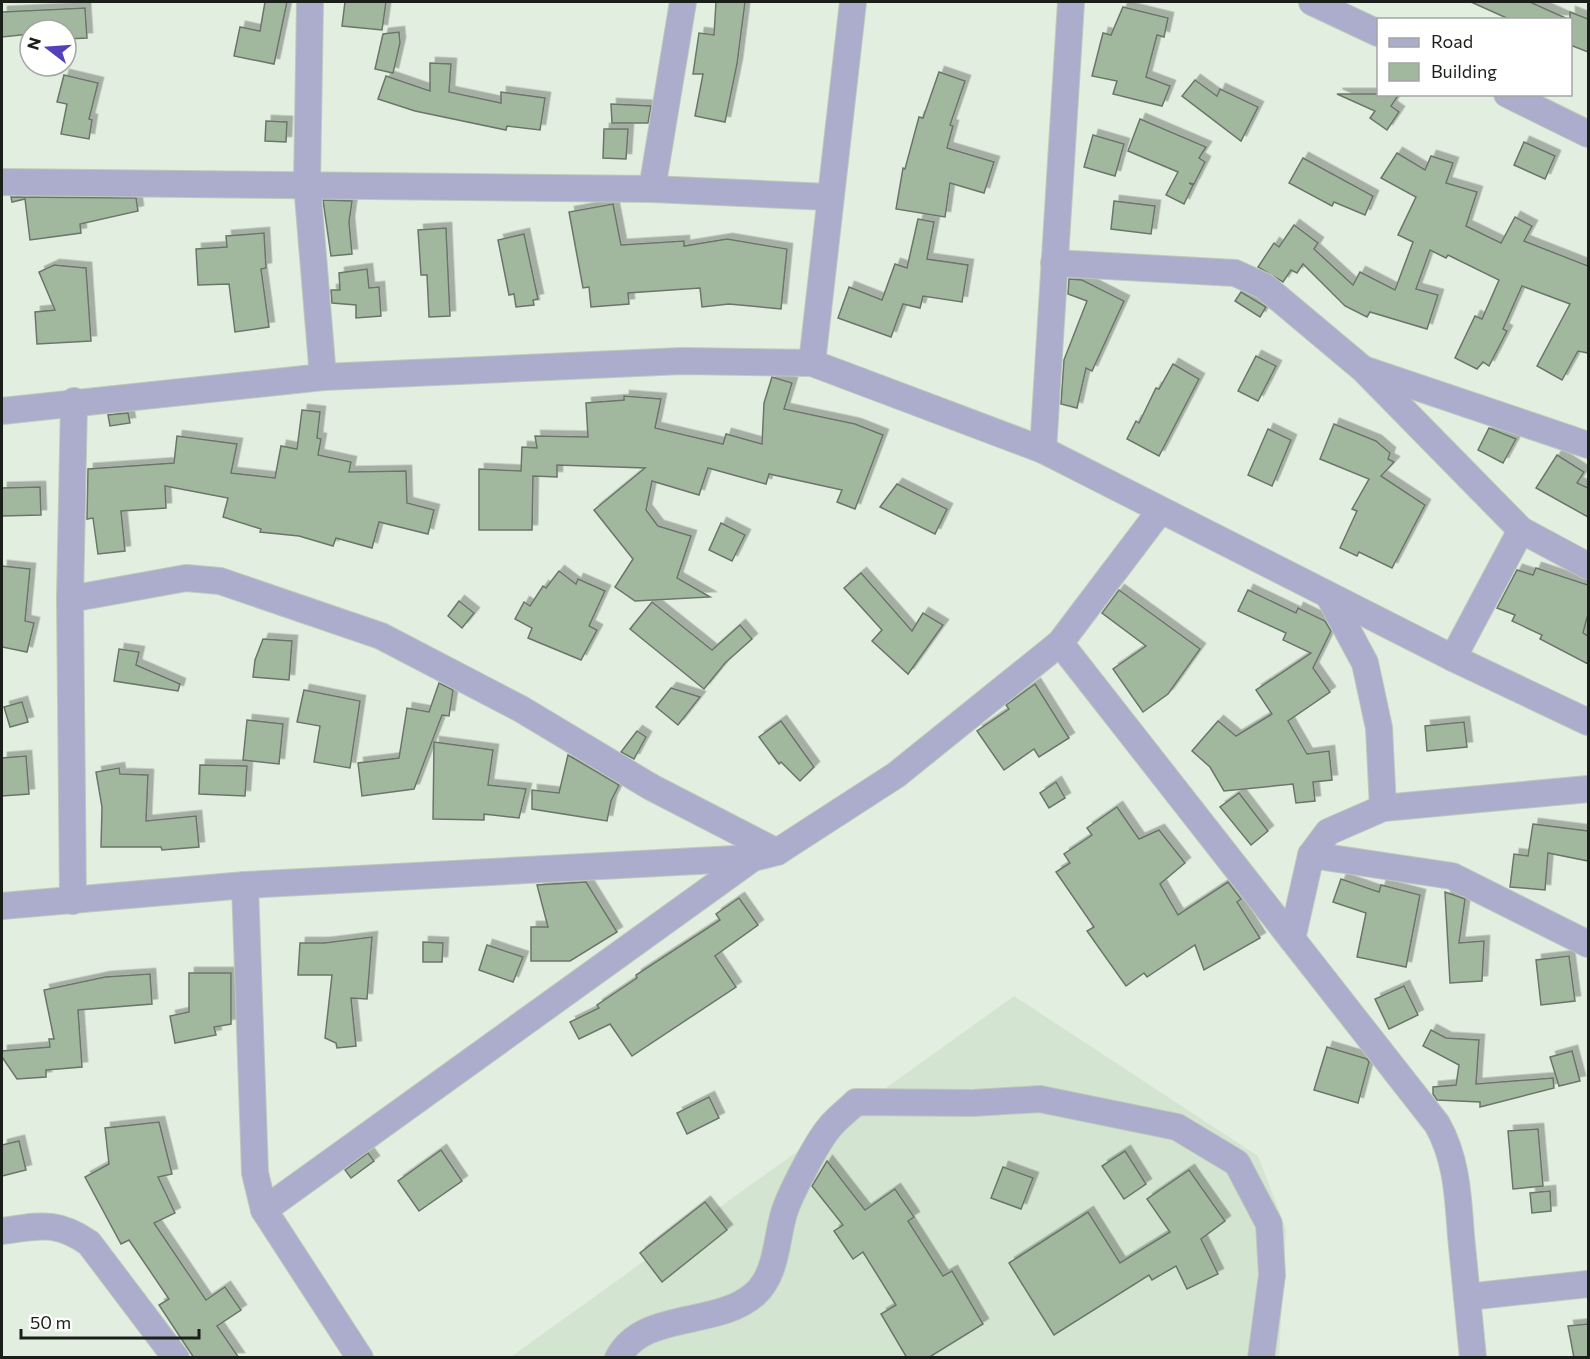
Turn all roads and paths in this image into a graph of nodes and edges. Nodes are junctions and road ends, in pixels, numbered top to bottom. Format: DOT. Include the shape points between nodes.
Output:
graph roads {
  1 [pos="310,2"];
  2 [pos="683,2"];
  3 [pos="853,2"];
  4 [pos="1071,2"];
  5 [pos="1312,2"];
  6 [pos="1377,33"];
  7 [pos="1511,96"];
  8 [pos="1588,134"];
  9 [pos="2,182"];
  10 [pos="307,184"];
  11 [pos="652,189"];
  12 [pos="830,197"];
  13 [pos="1054,263"];
  14 [pos="812,363"];
  15 [pos="1363,369"];
  16 [pos="323,377"];
  17 [pos="74,401"];
  18 [pos="2,411"];
  19 [pos="1588,445"];
  20 [pos="1043,450"];
  21 [pos="1160,511"];
  22 [pos="1521,530"];
  23 [pos="1588,566"];
  24 [pos="1329,596"];
  25 [pos="70,599"];
  26 [pos="1060,644"];
  27 [pos="1453,658"];
  28 [pos="1588,722"];
  29 [pos="1588,789"];
  30 [pos="1383,808"];
  31 [pos="765,855"];
  32 [pos="1311,855"];
  33 [pos="245,885"];
  34 [pos="73,901"];
  35 [pos="2,906"];
  36 [pos="1292,939"];
  37 [pos="1588,944"];
  38 [pos="264,1210"];
  39 [pos="2,1231"];
  40 [pos="1588,1284"];
  41 [pos="1467,1297"];
  42 [pos="176,1358"];
  43 [pos="360,1358"];
  44 [pos="618,1358"];
  45 [pos="1261,1358"];
  46 [pos="1473,1358"];
  1 -- 10 [label="street"];
  2 -- 11 [label="street"];
  3 -- 12 [label="street"];
  4 -- 13 [label="street"];
  5 -- 6 [label="street"];
  7 -- 8 [label="street"];
  9 -- 10 [label="street"];
  10 -- 11 [label="street"];
  10 -- 16 [label="street"];
  11 -- 12 [label="street"];
  12 -- 14 [label="street"];
  13 -- 15 [label="street" via="1235,273 1264,286"];
  13 -- 20 [label="street"];
  14 -- 16 [label="street" via="682,361"];
  14 -- 20 [label="street"];
  15 -- 19 [label="street"];
  15 -- 22 [label="street"];
  16 -- 17 [label="street"];
  17 -- 18 [label="street"];
  17 -- 25 [label="street"];
  20 -- 21 [label="street"];
  21 -- 24 [label="street"];
  21 -- 26 [label="street"];
  22 -- 23 [label="street"];
  22 -- 27 [label="street"];
  24 -- 27 [label="street"];
  24 -- 30 [label="street" via="1365,663 1379,728"];
  25 -- 31 [label="street" via="186,578 220,581 381,636 521,709"];
  25 -- 34 [label="street"];
  26 -- 31 [label="street" via="896,775"];
  26 -- 36 [label="street"];
  27 -- 28 [label="street"];
  29 -- 30 [label="street"];
  30 -- 32 [label="street" via="1328,832"];
  31 -- 33 [label="street"];
  31 -- 38 [label="street"];
  32 -- 36 [label="street"];
  32 -- 37 [label="street" via="1452,876"];
  33 -- 34 [label="street"];
  33 -- 38 [label="street" via="255,1173"];
  34 -- 35 [label="street"];
  36 -- 41 [label="street" via="1447,1141 1453,1156"];
  38 -- 43 [label="street"];
  39 -- 42 [label="street" via="51,1225 72,1231 89,1243"];
  40 -- 41 [label="street"];
  41 -- 46 [label="street"];
  44 -- 45 [label="street" via="625,1345 660,1327 716,1315 737,1307 757,1292 771,1270 785,1211 818,1145 828,1128 856,1102 1040,1099 1177,1127 1237,1163 1269,1224 1272,1275"];
}
